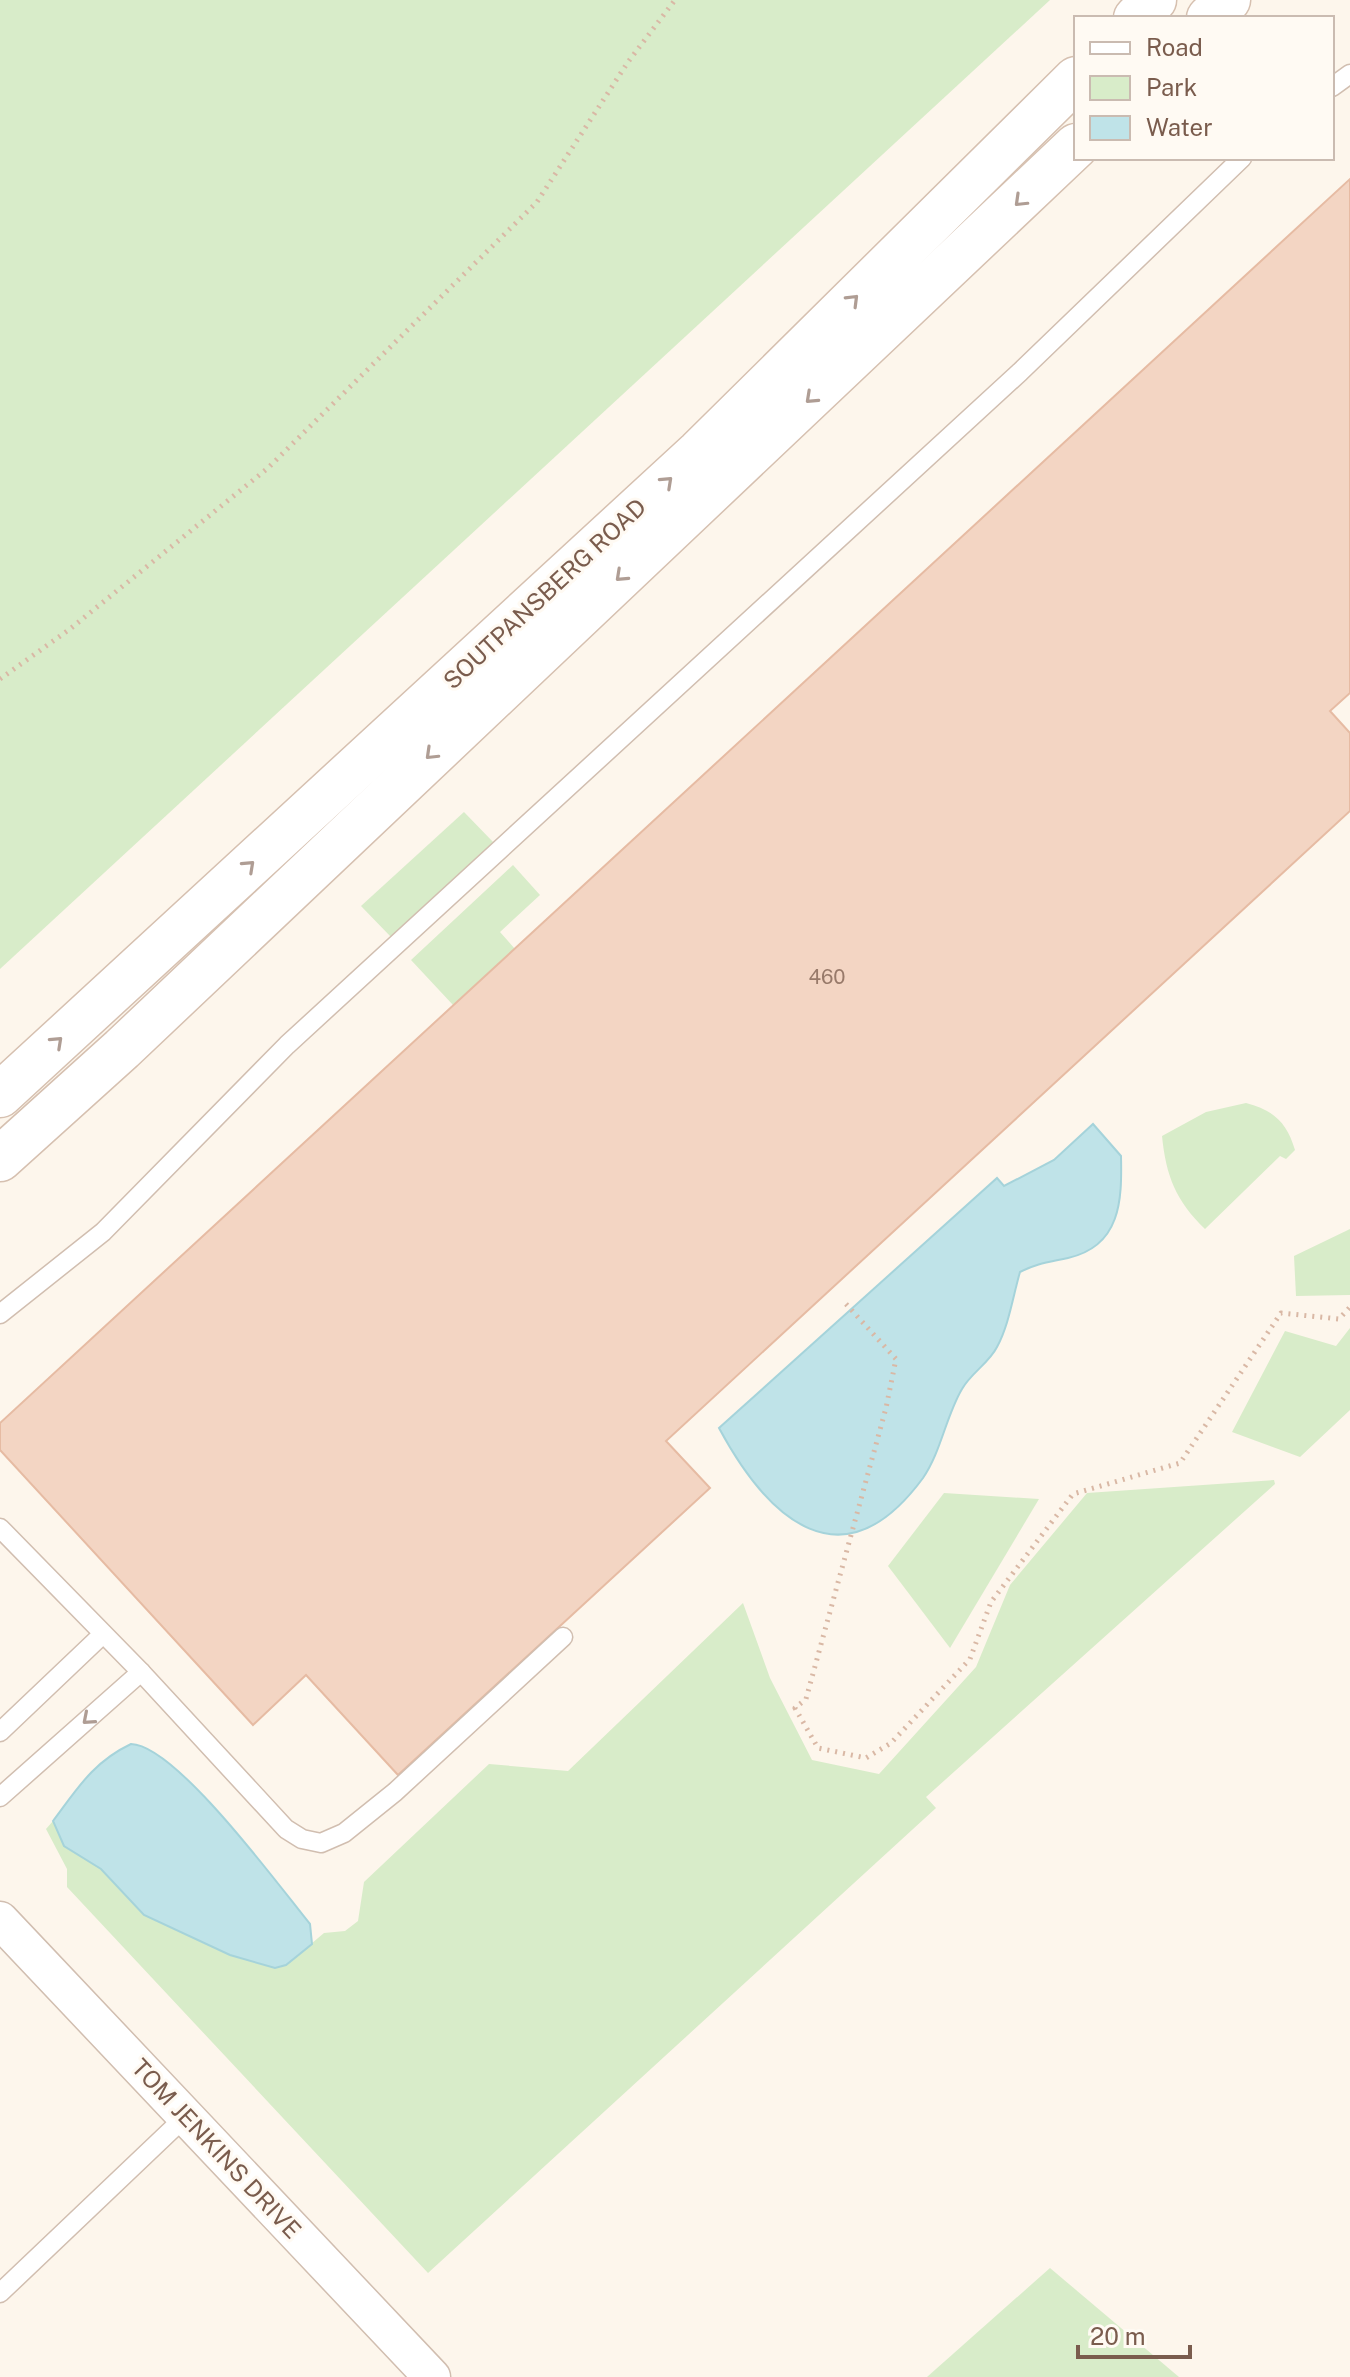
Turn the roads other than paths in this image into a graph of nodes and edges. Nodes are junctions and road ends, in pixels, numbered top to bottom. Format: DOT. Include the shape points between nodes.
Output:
graph roads {
  1 [pos="1154,0"];
  2 [pos="1228,0"];
  3 [pos="1138,16"];
  4 [pos="1211,16"];
  5 [pos="1074,81"];
  6 [pos="1074,148"];
  7 [pos="1240,160"];
  8 [pos="0,1095"];
  9 [pos="0,1159"];
  10 [pos="0,1314"];
  11 [pos="0,1528"];
  12 [pos="103,1634"];
  13 [pos="563,1637"];
  14 [pos="141,1672"];
  15 [pos="0,1732"];
  16 [pos="0,1797"];
  17 [pos="0,1920"];
  18 [pos="185,2117"];
  19 [pos="0,2293"];
  20 [pos="426,2375"];
  1 -- 3 [label="main road"];
  2 -- 4 [label="main road"];
  8 -- 5 [label="main road, SOUTPANSBERG ROAD, one-way" via="699,452"];
  6 -- 9 [label="main road, SOUTPANSBERG ROAD, one-way"];
  7 -- 10 [label="lane" via="1020,372 287,1045 103,1232"];
  11 -- 12 [label="lane"];
  12 -- 14 [label="lane"];
  12 -- 15 [label="lane"];
  13 -- 14 [label="lane" via="395,1792 344,1833 321,1843 286,1829"];
  14 -- 16 [label="lane, one-way"];
  17 -- 18 [label="street, TOM JENKINS DRIVE"];
  18 -- 19 [label="lane"];
  18 -- 20 [label="street, TOM JENKINS DRIVE"];
}
